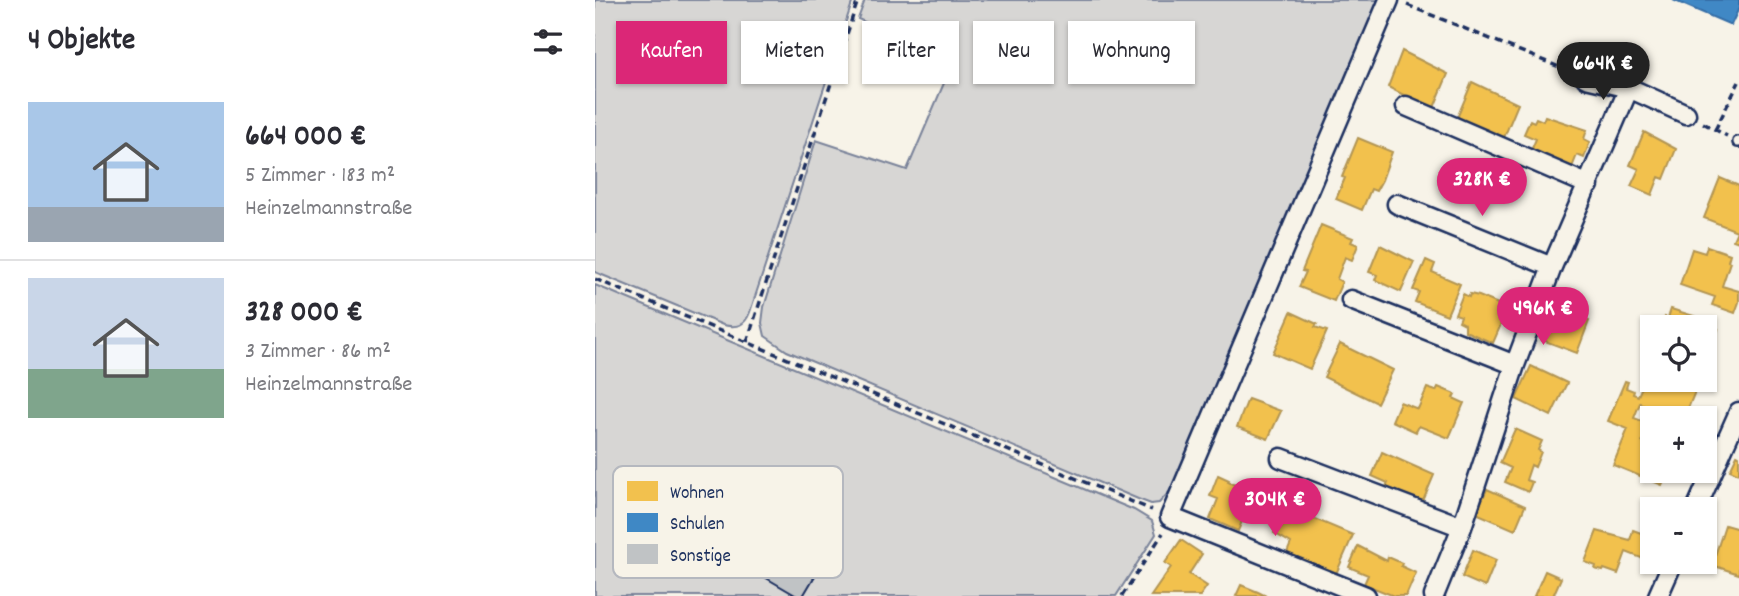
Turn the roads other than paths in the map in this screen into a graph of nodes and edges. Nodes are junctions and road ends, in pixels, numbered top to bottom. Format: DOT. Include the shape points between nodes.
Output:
graph roads {
  1 [pos="1389,0"];
  2 [pos="1586,78"];
  3 [pos="1629,88"];
  4 [pos="1406,106"];
  5 [pos="1686,114"];
  6 [pos="1589,185"];
  7 [pos="1397,205"];
  8 [pos="1552,267"];
  9 [pos="1352,299"];
  10 [pos="1515,366"];
  11 [pos="1739,412"];
  12 [pos="1281,458"];
  13 [pos="1701,497"];
  14 [pos="1462,527"];
  15 [pos="1668,574"];
  16 [pos="1366,596"];
  17 [pos="1433,596"];
  18 [pos="1658,596"];
  1 -- 16 [label="street" via="1170,517"];
  2 -- 3 [label="street"];
  3 -- 5 [label="street"];
  3 -- 6 [label="street"];
  4 -- 6 [label="street"];
  6 -- 8 [label="street"];
  7 -- 8 [label="street"];
  8 -- 10 [label="street"];
  9 -- 10 [label="street"];
  10 -- 14 [label="street"];
  11 -- 13 [label="street"];
  12 -- 14 [label="street"];
  14 -- 17 [label="street"];
  15 -- 18 [label="street"];
}
